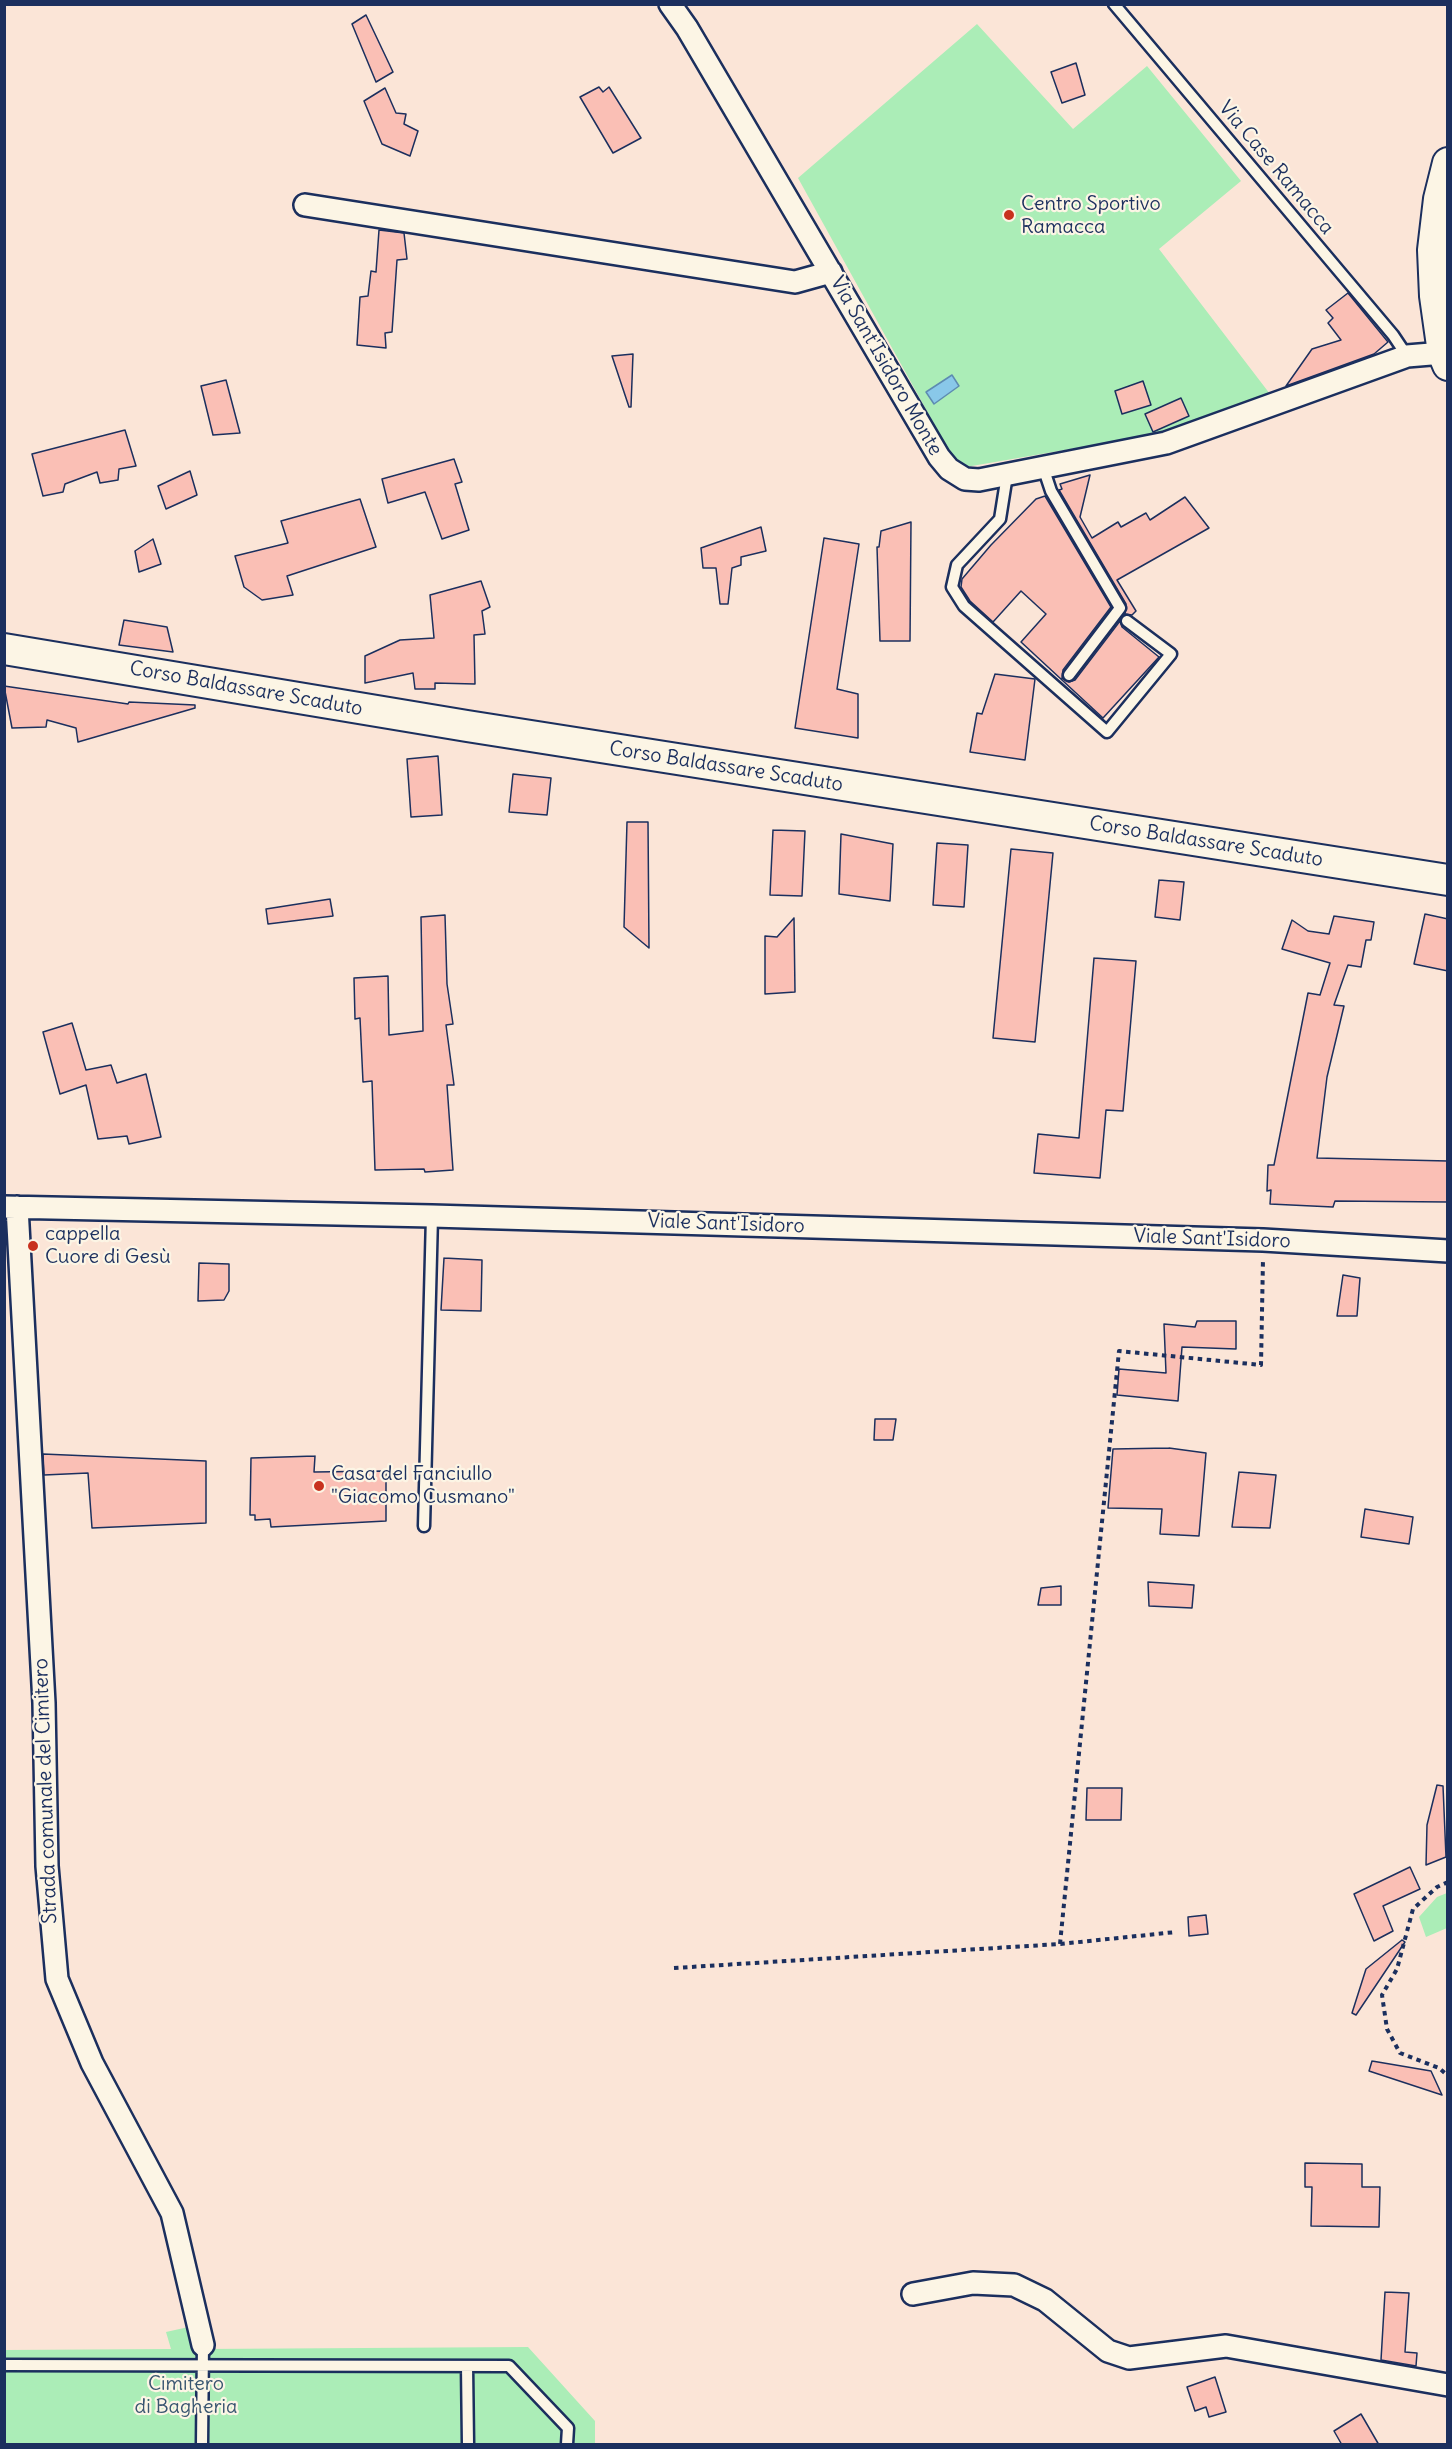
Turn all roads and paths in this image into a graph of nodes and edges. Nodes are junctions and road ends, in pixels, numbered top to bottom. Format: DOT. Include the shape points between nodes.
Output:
graph roads {
  1 [pos="670,4"];
  2 [pos="1114,4"];
  3 [pos="1448,163"];
  4 [pos="305,205"];
  5 [pos="831,272"];
  6 [pos="1407,356"];
  7 [pos="1445,359"];
  8 [pos="1043,467"];
  9 [pos="1007,475"];
  10 [pos="1129,625"];
  11 [pos="4,649"];
  12 [pos="1069,675"];
  13 [pos="1448,880"];
  14 [pos="11,1207"];
  15 [pos="432,1215"];
  16 [pos="1263,1240"];
  17 [pos="1448,1251"];
  18 [pos="424,1526"];
  19 [pos="1448,1882"];
  20 [pos="1176,1932"];
  21 [pos="1060,1944"];
  22 [pos="674,1968"];
  23 [pos="1448,2076"];
  24 [pos="913,2294"];
  25 [pos="202,2355"];
  26 [pos="4,2365"];
  27 [pos="467,2366"];
  28 [pos="1448,2385"];
  29 [pos="202,2445"];
  30 [pos="468,2445"];
  31 [pos="567,2445"];
  1 -- 5 [label="street, Via Sant'Isidoro Monte"];
  2 -- 6 [label="lane, Via Case Ramacca"];
  3 -- 7 [label="street" via="1433,250 1435,296"];
  4 -- 5 [label="street" via="795,282"];
  5 -- 9 [label="street, Via Sant'Isidoro Monte" via="949,469 965,479"];
  6 -- 7 [label="street, Via Sant'Isidoro Monte"];
  6 -- 8 [label="street, Via Sant'Isidoro Monte" via="1166,443"];
  8 -- 9 [label="street, Via Sant'Isidoro Monte"];
  8 -- 12 [label="lane" via="1051,491 1120,608"];
  9 -- 10 [label="lane" via="1000,519 957,565 952,587 964,606 1107,732 1171,654"];
  11 -- 13 [label="street, Corso Baldassare Scaduto"];
  14 -- 15 [label="street, Viale Sant'Isidoro"];
  14 -- 25 [label="street, Strada comunale del Cimitero" via="44,1703 47,1866 57,1979 92,2063 172,2213"];
  15 -- 16 [label="street, Viale Sant'Isidoro"];
  15 -- 18 [label="lane"];
  16 -- 17 [label="street, Viale Sant'Isidoro"];
  16 -- 21 [label="path" via="1261,1365 1119,1351"];
  19 -- 23 [label="path" via="1413,1909 1397,1969 1382,1995 1387,2029 1400,2053 1439,2068"];
  20 -- 21 [label="path"];
  21 -- 22 [label="path"];
  24 -- 28 [label="street" via="973,2283 1014,2285 1045,2300 1108,2351 1129,2358 1226,2346"];
  25 -- 26 [label="lane"];
  25 -- 27 [label="lane"];
  25 -- 29 [label="lane"];
  27 -- 30 [label="lane"];
  27 -- 31 [label="lane" via="509,2366 568,2428"];
}
